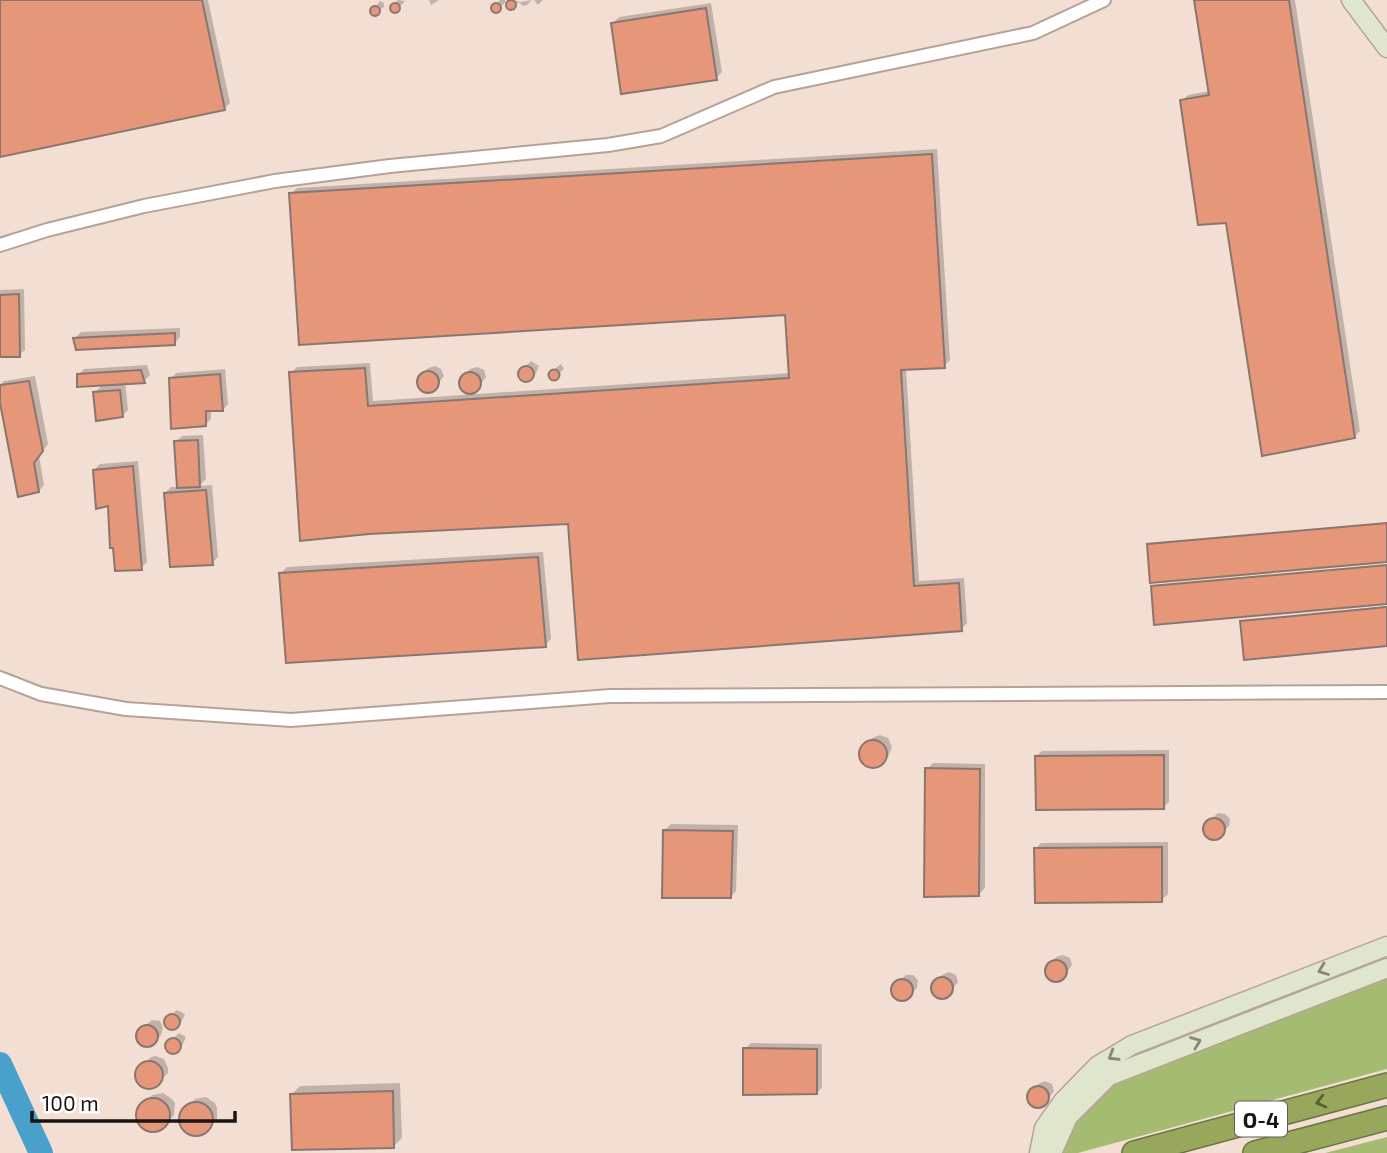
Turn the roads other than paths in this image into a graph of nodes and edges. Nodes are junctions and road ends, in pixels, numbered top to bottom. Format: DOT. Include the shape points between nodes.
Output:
graph roads {
  1 [pos="1104,0"];
  2 [pos="1352,0"];
  3 [pos="1387,48"];
  4 [pos="0,245"];
  5 [pos="0,678"];
  6 [pos="1387,692"];
  7 [pos="1387,946"];
  8 [pos="1387,968"];
  9 [pos="1387,1085"];
  10 [pos="1387,1118"];
  11 [pos="1039,1153"];
  12 [pos="1052,1153"];
  13 [pos="1134,1153"];
  14 [pos="1255,1153"];
  1 -- 4 [label="street" via="1033,33 774,87 661,136 275,181 144,206"];
  2 -- 3 [label="main road"];
  5 -- 6 [label="street" via="41,694 126,709 291,720 610,696"];
  7 -- 11 [label="main road, one-way" via="1132,1045 1097,1066 1063,1101 1044,1128"];
  12 -- 8 [label="main road, one-way" via="1068,1117 1109,1076"];
  9 -- 13 [label="highway, O-4, one-way"];
  10 -- 14 [label="highway, O-4"];
}
